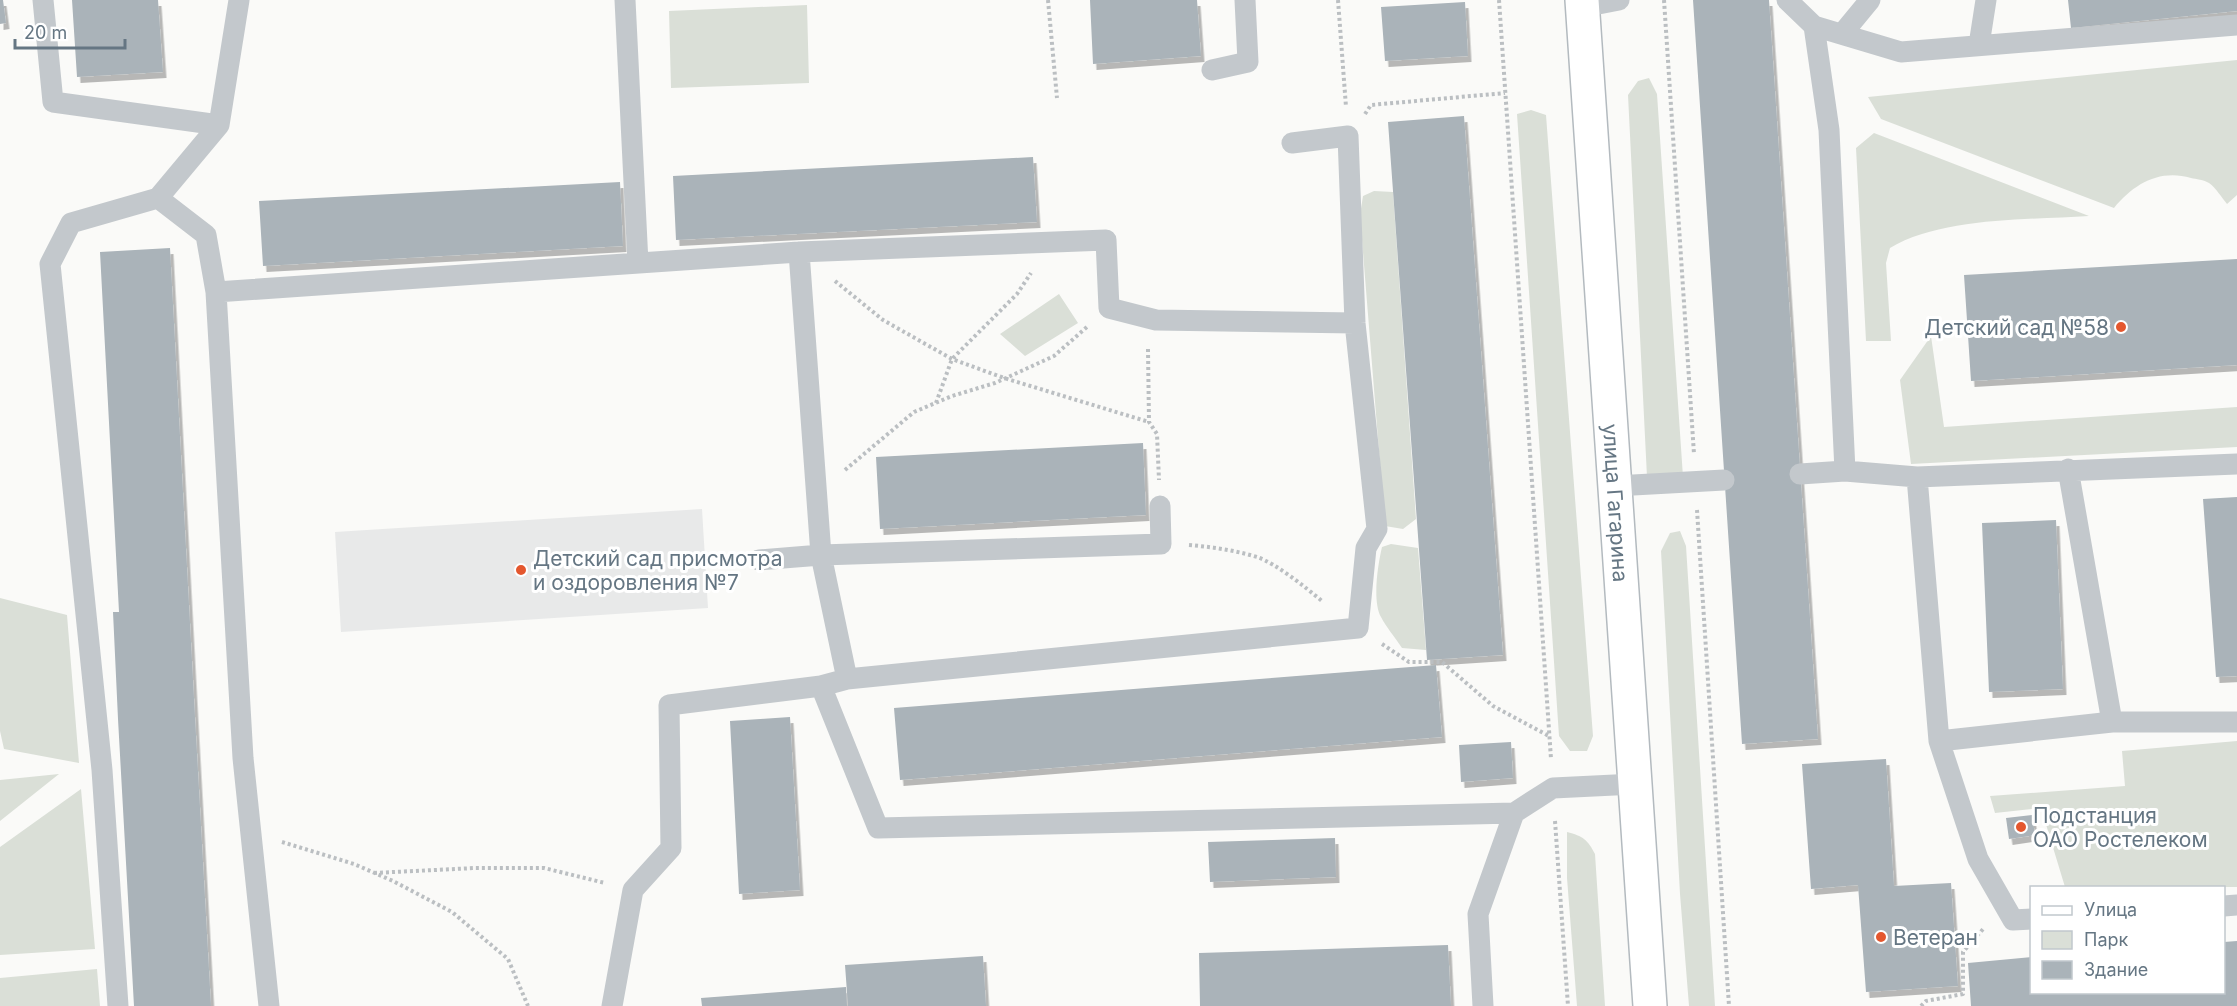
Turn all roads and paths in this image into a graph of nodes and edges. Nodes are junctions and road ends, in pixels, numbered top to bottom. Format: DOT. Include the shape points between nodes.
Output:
graph roads {
  1 [pos="44,0"];
  2 [pos="239,0"];
  3 [pos="626,0"];
  4 [pos="1048,0"];
  5 [pos="1245,0"];
  6 [pos="1338,0"];
  7 [pos="1499,0"];
  8 [pos="1619,0"];
  9 [pos="1787,0"];
  10 [pos="1870,0"];
  11 [pos="1986,0"];
  12 [pos="1583,3"];
  13 [pos="2237,25"];
  14 [pos="1814,26"];
  15 [pos="1842,34"];
  16 [pos="1979,45"];
  17 [pos="1212,70"];
  18 [pos="1505,93"];
  19 [pos="1057,99"];
  20 [pos="219,125"];
  21 [pos="1348,136"];
  22 [pos="1292,143"];
  23 [pos="158,198"];
  24 [pos="1052,243"];
  25 [pos="799,252"];
  26 [pos="638,263"];
  27 [pos="216,292"];
  28 [pos="1109,308"];
  29 [pos="1148,318"];
  30 [pos="1355,323"];
  31 [pos="952,359"];
  32 [pos="1004,378"];
  33 [pos="936,404"];
  34 [pos="1149,422"];
  35 [pos="2237,464"];
  36 [pos="2068,469"];
  37 [pos="1845,471"];
  38 [pos="1800,474"];
  39 [pos="1917,477"];
  40 [pos="1724,480"];
  41 [pos="1615,486"];
  42 [pos="817,494"];
  43 [pos="1160,506"];
  44 [pos="1161,544"];
  45 [pos="821,555"];
  46 [pos="759,560"];
  47 [pos="1358,628"];
  48 [pos="847,680"];
  49 [pos="821,686"];
  50 [pos="2112,722"];
  51 [pos="2237,722"];
  52 [pos="1549,736"];
  53 [pos="1939,741"];
  54 [pos="1635,784"];
  55 [pos="1553,788"];
  56 [pos="1514,813"];
  57 [pos="250,830"];
  58 [pos="373,873"];
  59 [pos="633,890"];
  60 [pos="2030,919"];
  61 [pos="1981,931"];
  62 [pos="118,1006"];
  63 [pos="269,1006"];
  64 [pos="528,1006"];
  65 [pos="612,1006"];
  66 [pos="1484,1006"];
  67 [pos="1568,1006"];
  68 [pos="1650,1006"];
  69 [pos="1921,1006"];
  1 -- 20 [label="lane" via="53,102"];
  2 -- 20 [label="lane"];
  3 -- 26 [label="lane"];
  4 -- 19 [label="path"];
  5 -- 17 [label="lane" via="1248,62"];
  6 -- 21 [label="path"];
  7 -- 18 [label="path"];
  8 -- 12 [label="lane"];
  9 -- 14 [label="lane"];
  10 -- 15 [label="lane"];
  11 -- 16 [label="lane"];
  12 -- 41 [label="main road, улица Гагарина"];
  13 -- 16 [label="lane"];
  14 -- 15 [label="lane"];
  14 -- 37 [label="lane" via="1829,130"];
  15 -- 16 [label="lane" via="1900,52"];
  18 -- 21 [label="path" via="1371,105"];
  18 -- 52 [label="path"];
  20 -- 23 [label="lane"];
  21 -- 22 [label="lane"];
  21 -- 30 [label="lane"];
  23 -- 27 [label="lane" via="206,235"];
  23 -- 62 [label="lane" via="71,223 51,264 102,770"];
  24 -- 25 [label="lane"];
  24 -- 28 [label="lane" via="1106,240"];
  24 -- 31 [label="path" via="1017,294"];
  25 -- 26 [label="lane"];
  25 -- 31 [label="path" via="884,320"];
  25 -- 42 [label="lane"];
  26 -- 27 [label="lane"];
  27 -- 57 [label="lane"];
  28 -- 29 [label="lane"];
  28 -- 32 [label="path" via="1054,356"];
  29 -- 30 [label="lane"];
  29 -- 34 [label="path"];
  30 -- 47 [label="lane" via="1377,528 1366,548"];
  31 -- 32 [label="path"];
  31 -- 33 [label="path"];
  32 -- 33 [label="path"];
  32 -- 34 [label="path"];
  33 -- 42 [label="path" via="914,412"];
  34 -- 43 [label="path" via="1157,434"];
  35 -- 36 [label="lane"];
  36 -- 39 [label="lane"];
  36 -- 50 [label="lane"];
  37 -- 38 [label="lane"];
  37 -- 39 [label="lane"];
  39 -- 53 [label="lane"];
  40 -- 41 [label="lane"];
  41 -- 54 [label="main road, улица Гагарина"];
  42 -- 45 [label="lane"];
  43 -- 44 [label="lane"];
  44 -- 45 [label="lane"];
  44 -- 47 [label="path" via="1221,548 1259,558 1301,584"];
  45 -- 46 [label="lane"];
  45 -- 48 [label="lane"];
  47 -- 48 [label="lane"];
  47 -- 52 [label="path" via="1409,662 1442,662 1493,706"];
  48 -- 49 [label="lane"];
  49 -- 56 [label="lane" via="878,828"];
  49 -- 59 [label="lane" via="669,705 671,848"];
  50 -- 51 [label="lane"];
  50 -- 53 [label="lane"];
  52 -- 55 [label="path"];
  53 -- 60 [label="lane" via="1978,859 2013,920"];
  54 -- 55 [label="lane"];
  54 -- 68 [label="main road, улица Гагарина"];
  55 -- 56 [label="lane"];
  55 -- 67 [label="path"];
  56 -- 66 [label="lane" via="1478,914"];
  57 -- 58 [label="path"];
  57 -- 63 [label="lane"];
  58 -- 59 [label="path" via="544,868"];
  58 -- 64 [label="path" via="452,912 508,959"];
  59 -- 65 [label="lane"];
  61 -- 69 [label="path" via="1963,952 1963,994 1926,1001"];
}
